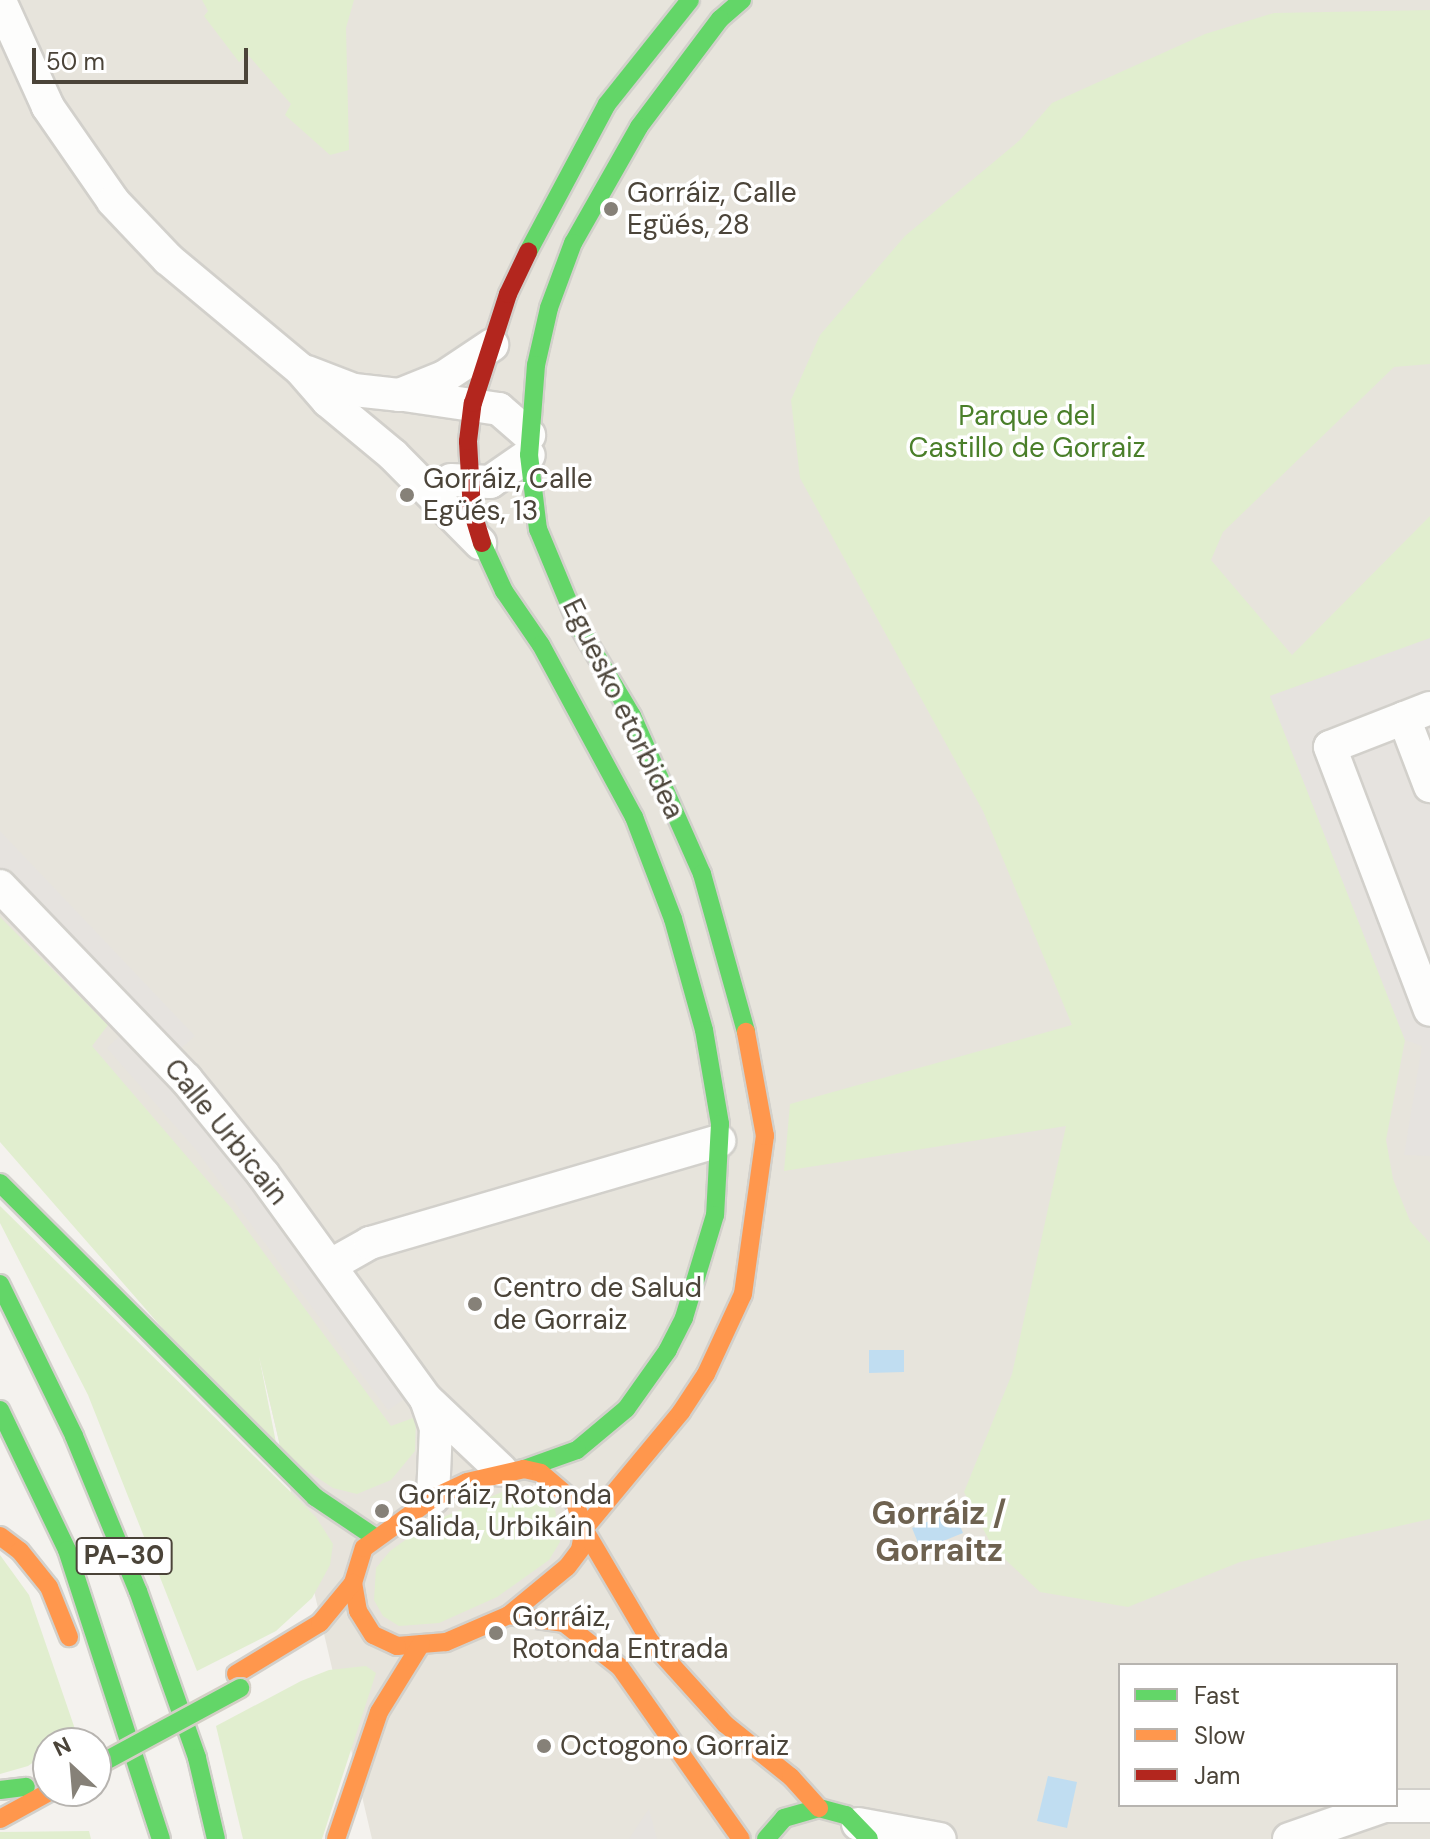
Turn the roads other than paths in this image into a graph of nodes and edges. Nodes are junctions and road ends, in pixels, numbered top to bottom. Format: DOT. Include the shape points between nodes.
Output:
graph roads {
  1 [pos="690,0"];
  2 [pos="742,0"];
  3 [pos="0,1"];
  4 [pos="492,345"];
  5 [pos="301,370"];
  6 [pos="399,395"];
  7 [pos="473,403"];
  8 [pos="529,445"];
  9 [pos="393,455"];
  10 [pos="469,484"];
  11 [pos="483,546"];
  12 [pos="1417,713"];
  13 [pos="1430,786"];
  14 [pos="0,886"];
  15 [pos="1430,1010"];
  16 [pos="719,1141"];
  17 [pos="0,1183"];
  18 [pos="331,1265"];
  19 [pos="0,1284"];
  20 [pos="426,1399"];
  21 [pos="0,1410"];
  22 [pos="656,1444"];
  23 [pos="513,1470"];
  24 [pos="433,1498"];
  25 [pos="630,1500"];
  26 [pos="584,1529"];
  27 [pos="0,1536"];
  28 [pos="376,1538"];
  29 [pos="626,1557"];
  30 [pos="353,1583"];
  31 [pos="509,1615"];
  32 [pos="650,1641"];
  33 [pos="421,1644"];
  34 [pos="300,1659"];
  35 [pos="78,1663"];
  36 [pos="238,1681"];
  37 [pos="112,1741"];
  38 [pos="112,1756"];
  39 [pos="112,1771"];
  40 [pos="32,1784"];
  41 [pos="118,1784"];
  42 [pos="26,1787"];
  43 [pos="0,1790"];
  44 [pos="32,1801"];
  45 [pos="0,1802"];
  46 [pos="1398,1806"];
  47 [pos="1430,1806"];
  48 [pos="1382,1807"];
  49 [pos="819,1808"];
  50 [pos="0,1819"];
  51 [pos="864,1831"];
  52 [pos="1321,1832"];
  53 [pos="161,1839"];
  54 [pos="216,1839"];
  55 [pos="336,1839"];
  56 [pos="741,1839"];
  57 [pos="766,1839"];
  58 [pos="940,1839"];
  59 [pos="1289,1839"];
  1 -- 4 [label="main road, Eguesko etorbidea" via="607,104 515,280"];
  2 -- 8 [label="main road, Eguesko etorbidea" via="720,19 639,127 573,243 542,337"];
  3 -- 5 [label="street" via="48,107 113,201 168,259"];
  4 -- 6 [label="street" via="444,377"];
  4 -- 7 [label="main road, Eguesko etorbidea"];
  5 -- 6 [label="street" via="354,390"];
  5 -- 9 [label="street" via="328,401"];
  6 -- 7 [label="street"];
  7 -- 8 [label="street" via="516,418"];
  7 -- 10 [label="main road, Eguesko etorbidea"];
  8 -- 10 [label="street" via="509,473"];
  8 -- 22 [label="main road, Eguesko etorbidea" via="538,529 578,625 632,716 702,874 741,1005 765,1136 743,1294 706,1374"];
  9 -- 10 [label="street"];
  9 -- 11 [label="street"];
  10 -- 11 [label="main road, Eguesko etorbidea"];
  11 -- 16 [label="main road, Eguesko etorbidea" via="634,817 673,919 704,1030"];
  12 -- 13 [label="street"];
  12 -- 15 [label="street" via="1330,747"];
  14 -- 18 [label="street, Calle Urbicain" via="186,1079"];
  16 -- 18 [label="street" via="370,1243"];
  16 -- 23 [label="main road, Eguesko etorbidea" via="715,1215 684,1318 668,1350 626,1409 577,1450"];
  17 -- 28 [label="main road" via="315,1497"];
  18 -- 20 [label="street, Calle Urbicain"];
  19 -- 54 [label="main road, PA-30" via="74,1436 138,1591 197,1758"];
  20 -- 23 [label="street, Calle Urbicain"];
  20 -- 24 [label="street, Calle Urbicain" via="436,1428"];
  21 -- 53 [label="main road, PA-30" via="67,1550"];
  22 -- 25 [label="main road"];
  22 -- 26 [label="main road, Eguesko etorbidea"];
  23 -- 24 [label="main road"];
  23 -- 26 [label="main road" via="541,1473 575,1502"];
  24 -- 28 [label="main road"];
  26 -- 31 [label="main road" via="580,1550 567,1567"];
  26 -- 32 [label="main road"];
  27 -- 35 [label="main road" via="20,1551 49,1587"];
  28 -- 30 [label="main road" via="364,1548"];
  29 -- 32 [label="main road"];
  30 -- 33 [label="main road" via="366,1637 397,1646"];
  30 -- 36 [label="main road" via="320,1623"];
  31 -- 33 [label="main road" via="446,1642"];
  31 -- 56 [label="main road" via="564,1623 620,1667"];
  32 -- 49 [label="main road" via="725,1724 791,1777"];
  33 -- 55 [label="main road" via="379,1712"];
  34 -- 36 [label="main road"];
  36 -- 37 [label="main road"];
  36 -- 38 [label="main road, bridge"];
  39 -- 41 [label="main road"];
  40 -- 42 [label="main road"];
  42 -- 43 [label="main road"];
  42 -- 45 [label="main road"];
  44 -- 50 [label="main road"];
  46 -- 47 [label="street"];
  48 -- 52 [label="street"];
  49 -- 51 [label="main road"];
  49 -- 57 [label="main road" via="784,1818"];
  51 -- 58 [label="street"];
  52 -- 59 [label="street"];
}
